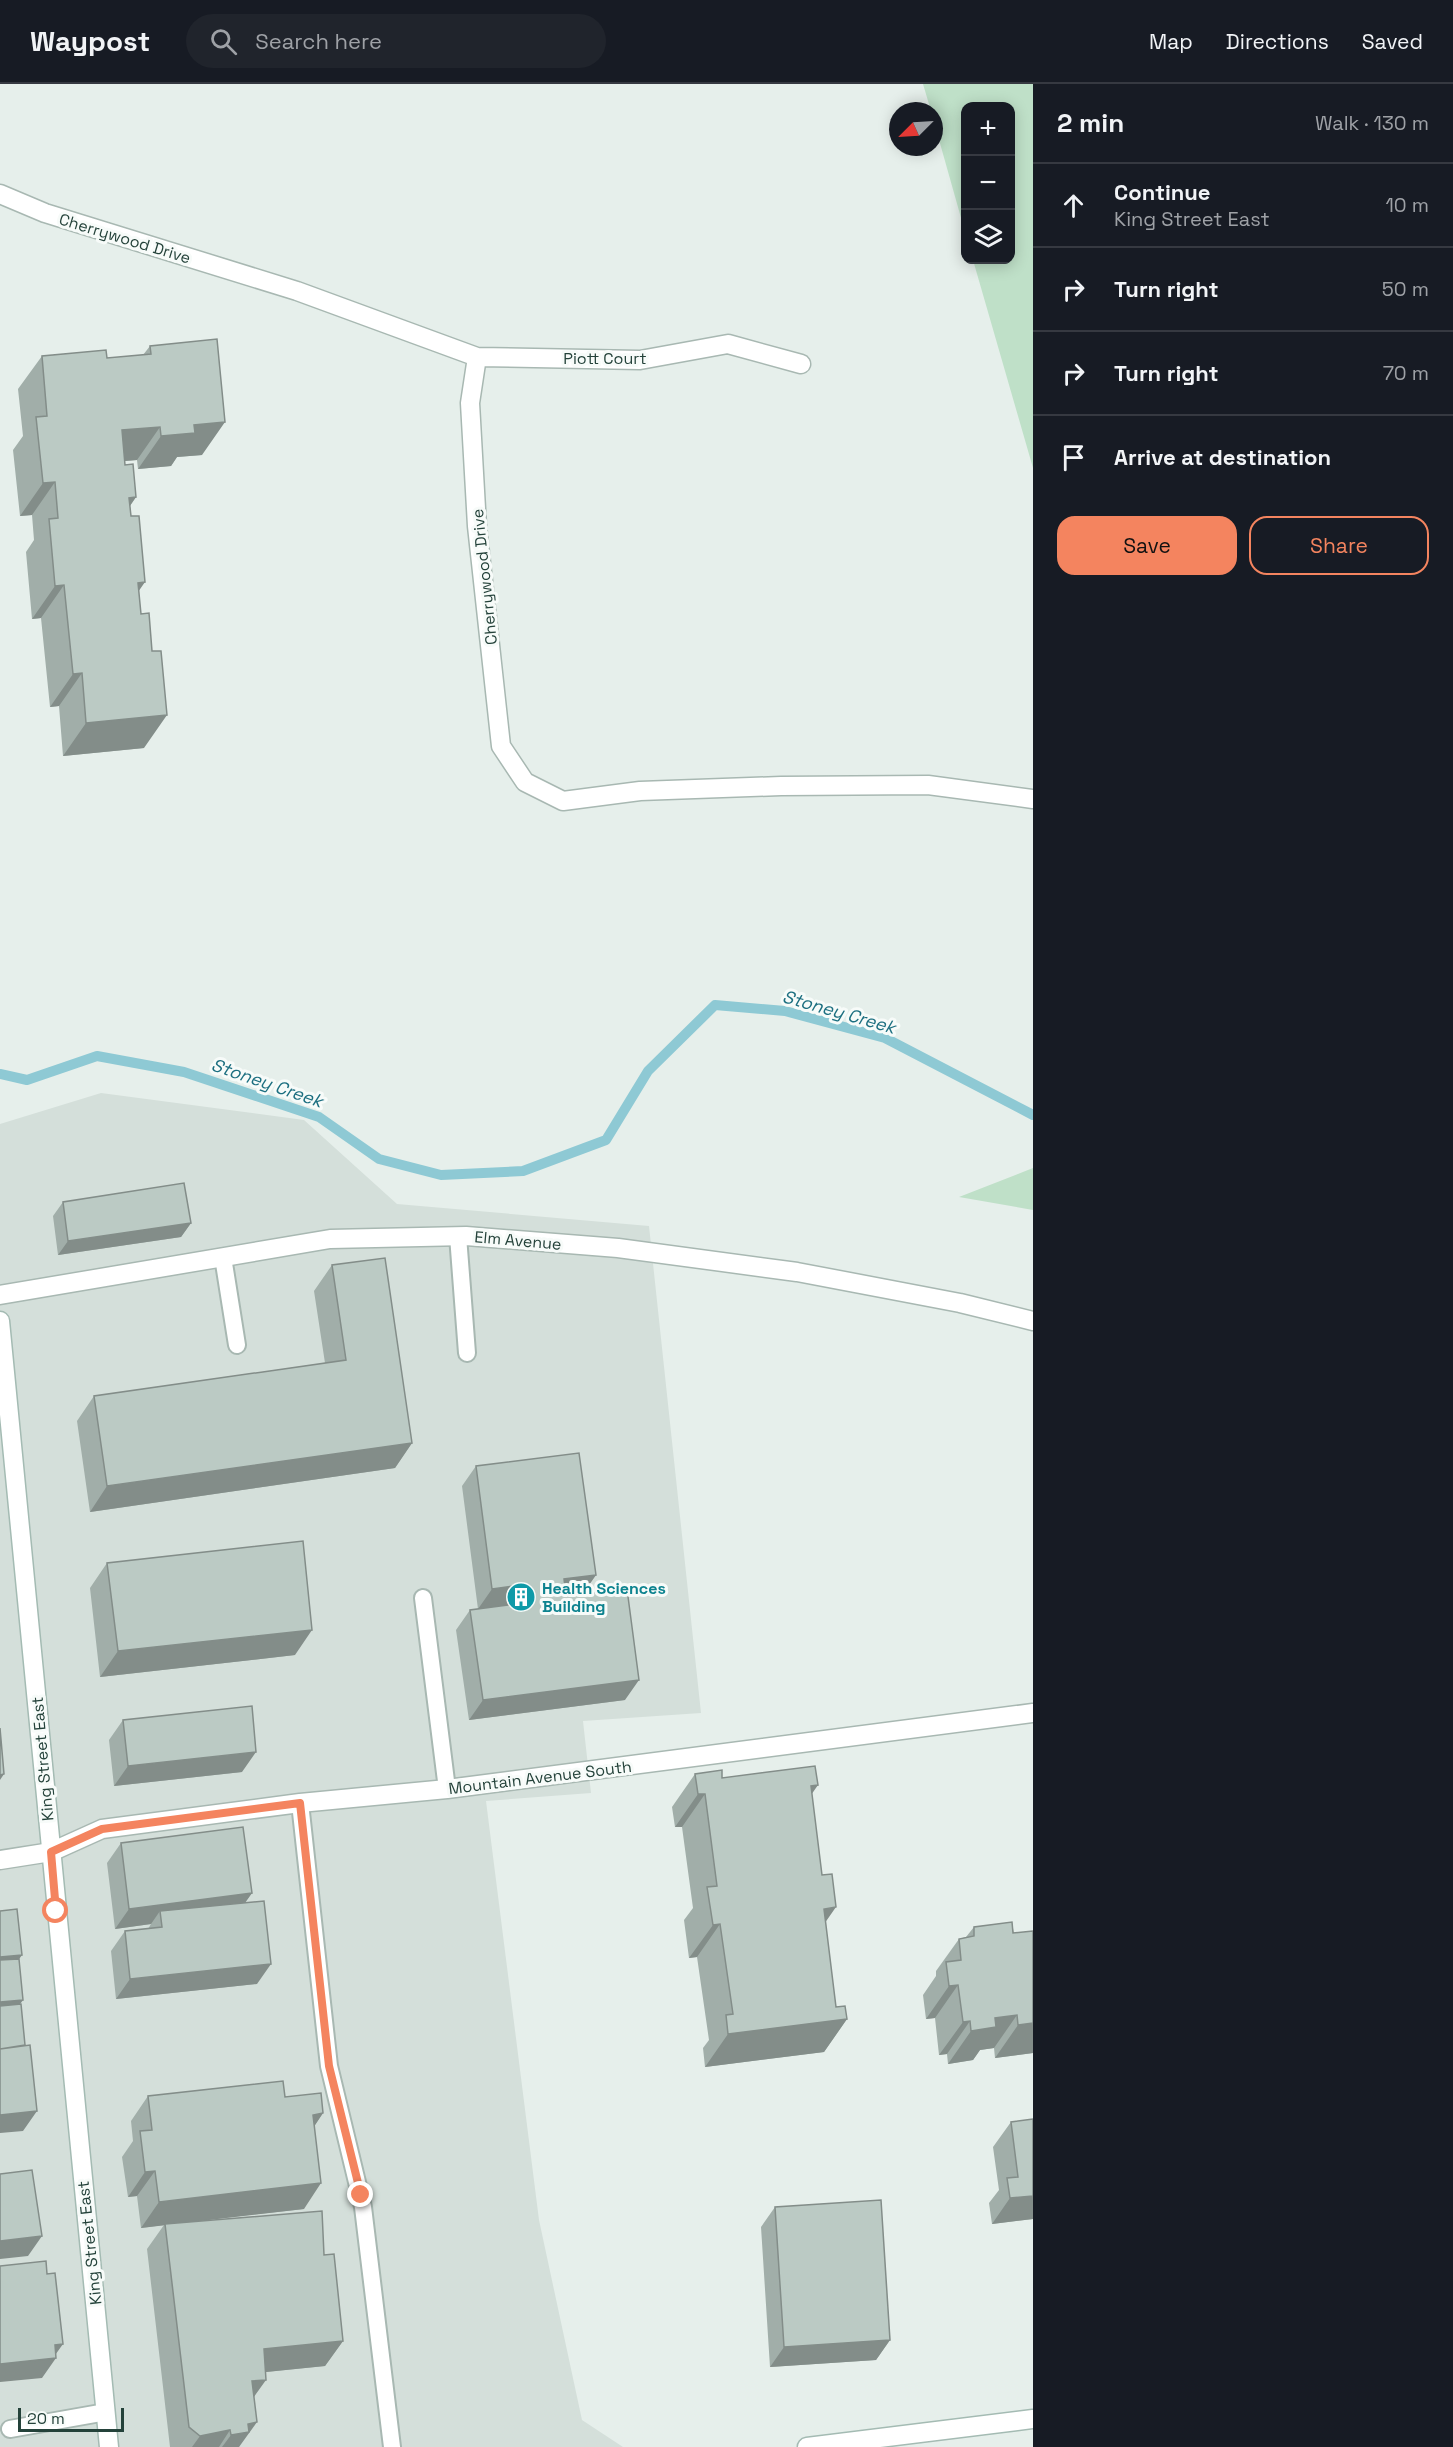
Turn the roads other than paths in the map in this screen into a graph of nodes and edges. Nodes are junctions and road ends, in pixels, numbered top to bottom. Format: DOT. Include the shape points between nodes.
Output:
graph roads {
  1 [pos="0,194"];
  2 [pos="477,357"];
  3 [pos="801,364"];
  4 [pos="1033,799"];
  5 [pos="458,1236"];
  6 [pos="223,1257"];
  7 [pos="0,1295"];
  8 [pos="1033,1321"];
  9 [pos="0,1322"];
  10 [pos="237,1345"];
  11 [pos="467,1353"];
  12 [pos="423,1598"];
  13 [pos="1033,1713"];
  14 [pos="447,1789"];
  15 [pos="300,1803"];
  16 [pos="51,1852"];
  17 [pos="0,1860"];
  18 [pos="106,2412"];
  19 [pos="1033,2418"];
  20 [pos="10,2429"];
  21 [pos="109,2447"];
  22 [pos="392,2447"];
  23 [pos="807,2447"];
  1 -- 2 [label="street, Cherrywood Drive" via="45,213 297,291"];
  2 -- 3 [label="street, Piott Court" via="640,360 728,344"];
  2 -- 4 [label="street, Cherrywood Drive" via="470,403 477,526 501,747 525,782 563,801 640,791 927,785"];
  5 -- 6 [label="street, Elm Avenue" via="330,1239"];
  5 -- 8 [label="street, Elm Avenue" via="618,1248 796,1272"];
  5 -- 11 [label="lane"];
  6 -- 7 [label="street, Elm Avenue"];
  6 -- 10 [label="lane"];
  9 -- 16 [label="street, King Street East"];
  12 -- 14 [label="lane"];
  13 -- 14 [label="street, Mountain Avenue South"];
  14 -- 15 [label="street, Mountain Avenue South"];
  15 -- 16 [label="street, Mountain Avenue South" via="102,1829"];
  15 -- 22 [label="lane" via="329,2066 363,2207"];
  16 -- 17 [label="street, Mountain Avenue South"];
  16 -- 18 [label="street, King Street East"];
  18 -- 20 [label="lane"];
  18 -- 21 [label="street, King Street East"];
  19 -- 23 [label="street"];
}
